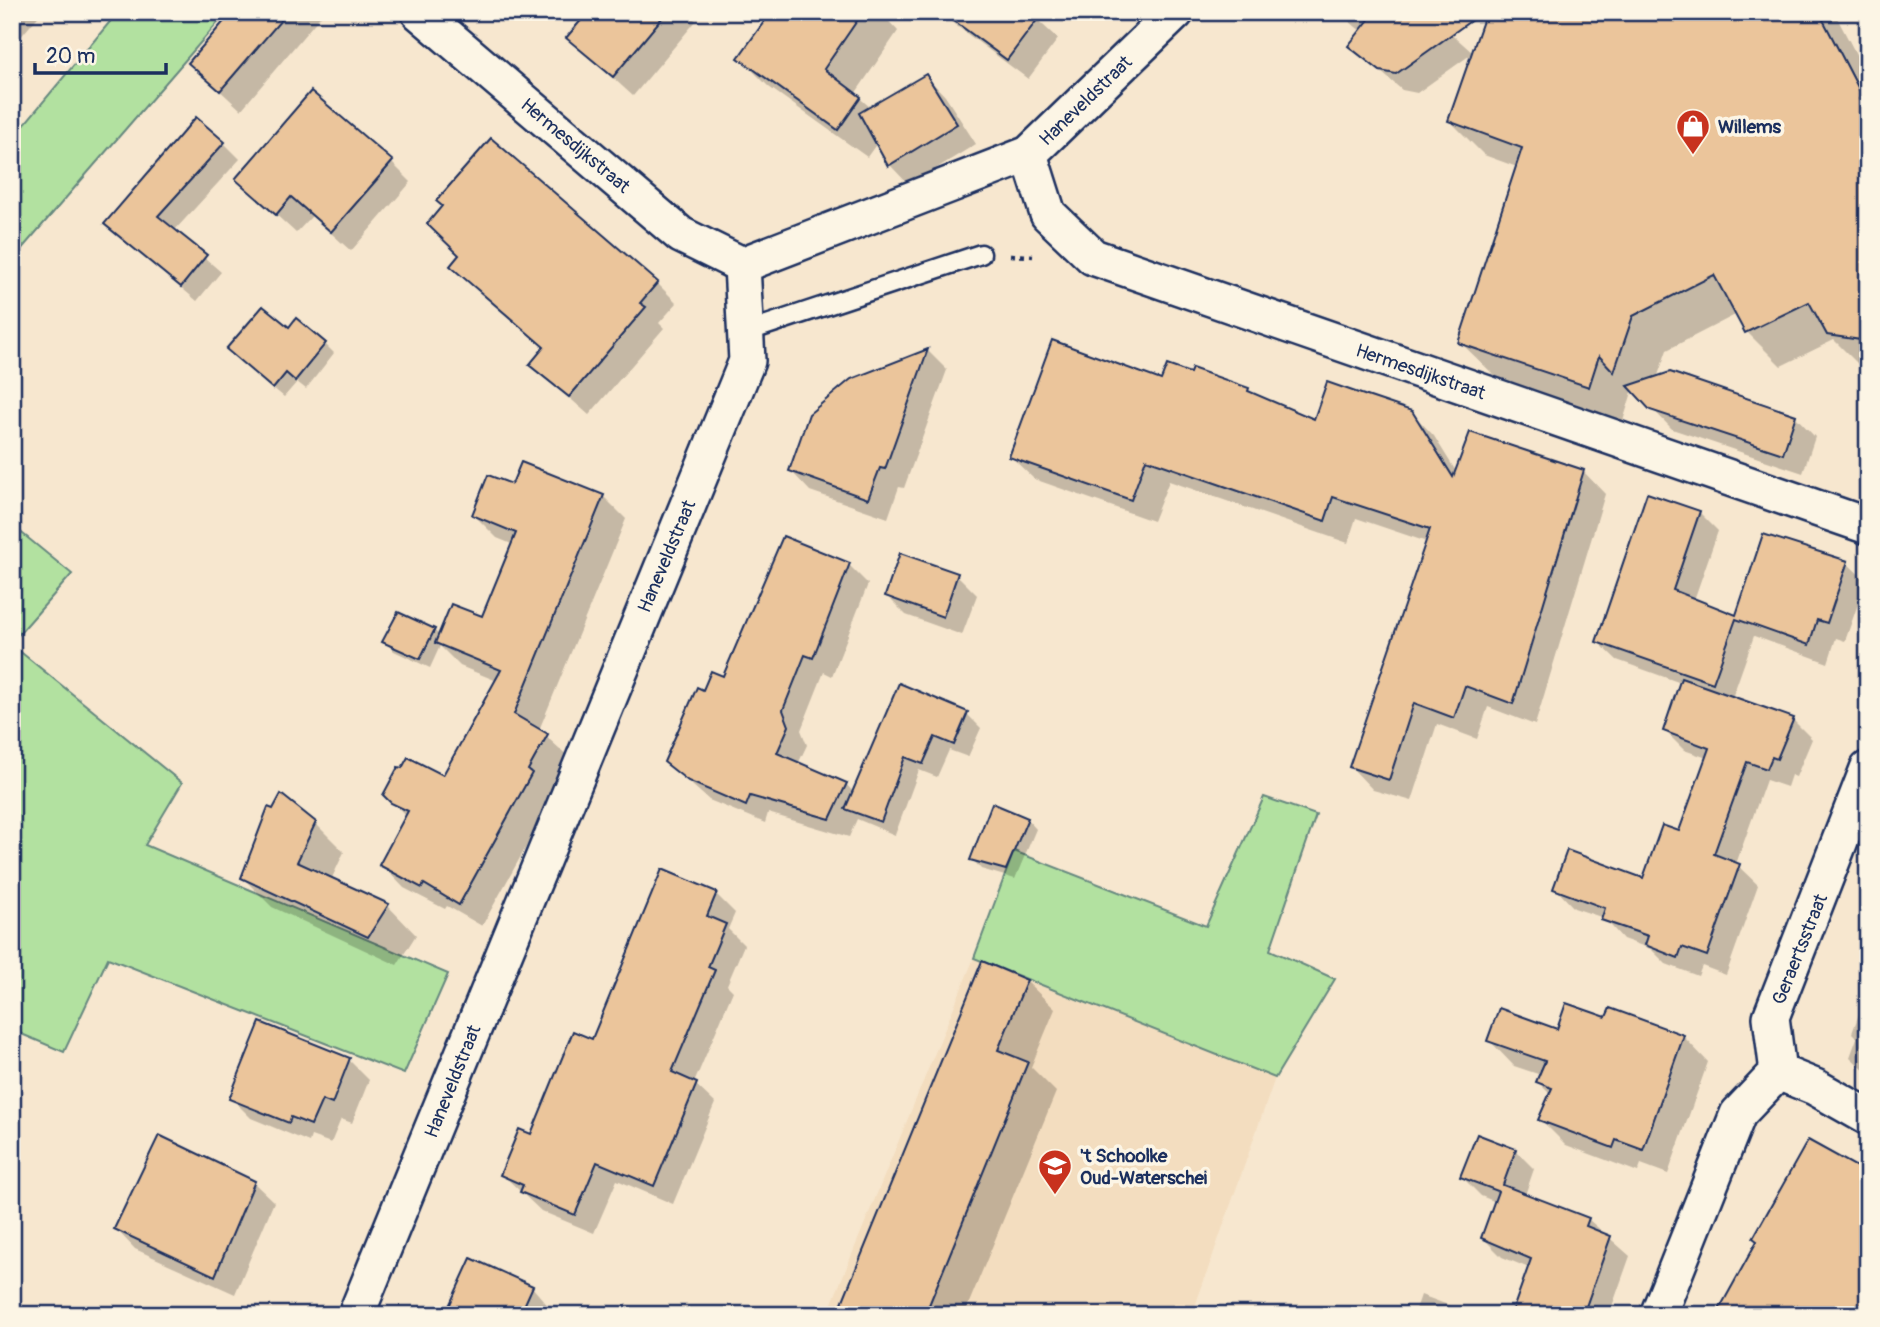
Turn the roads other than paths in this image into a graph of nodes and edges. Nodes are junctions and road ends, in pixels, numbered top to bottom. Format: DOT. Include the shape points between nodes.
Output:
graph roads {
  1 [pos="419,12"];
  2 [pos="1176,12"];
  3 [pos="1029,154"];
  4 [pos="981,254"];
  5 [pos="742,265"];
  6 [pos="746,332"];
  7 [pos="1868,526"];
  8 [pos="1868,769"];
  9 [pos="1778,1072"];
  10 [pos="1868,1117"];
  11 [pos="356,1315"];
  12 [pos="1658,1315"];
  1 -- 5 [label="street, Hermesdijkstraat" via="681,235"];
  2 -- 3 [label="street, Haneveldstraat"];
  3 -- 5 [label="street, Haneveldstraat"];
  3 -- 7 [label="street, Hermesdijkstraat" via="1048,214 1093,257"];
  4 -- 6 [label="lane"];
  5 -- 6 [label="street, Haneveldstraat"];
  6 -- 11 [label="street, Haneveldstraat" via="747,361"];
  8 -- 9 [label="street, Geraertsstraat" via="1772,1017"];
  9 -- 10 [label="street"];
  9 -- 12 [label="street" via="1738,1114"];
}
